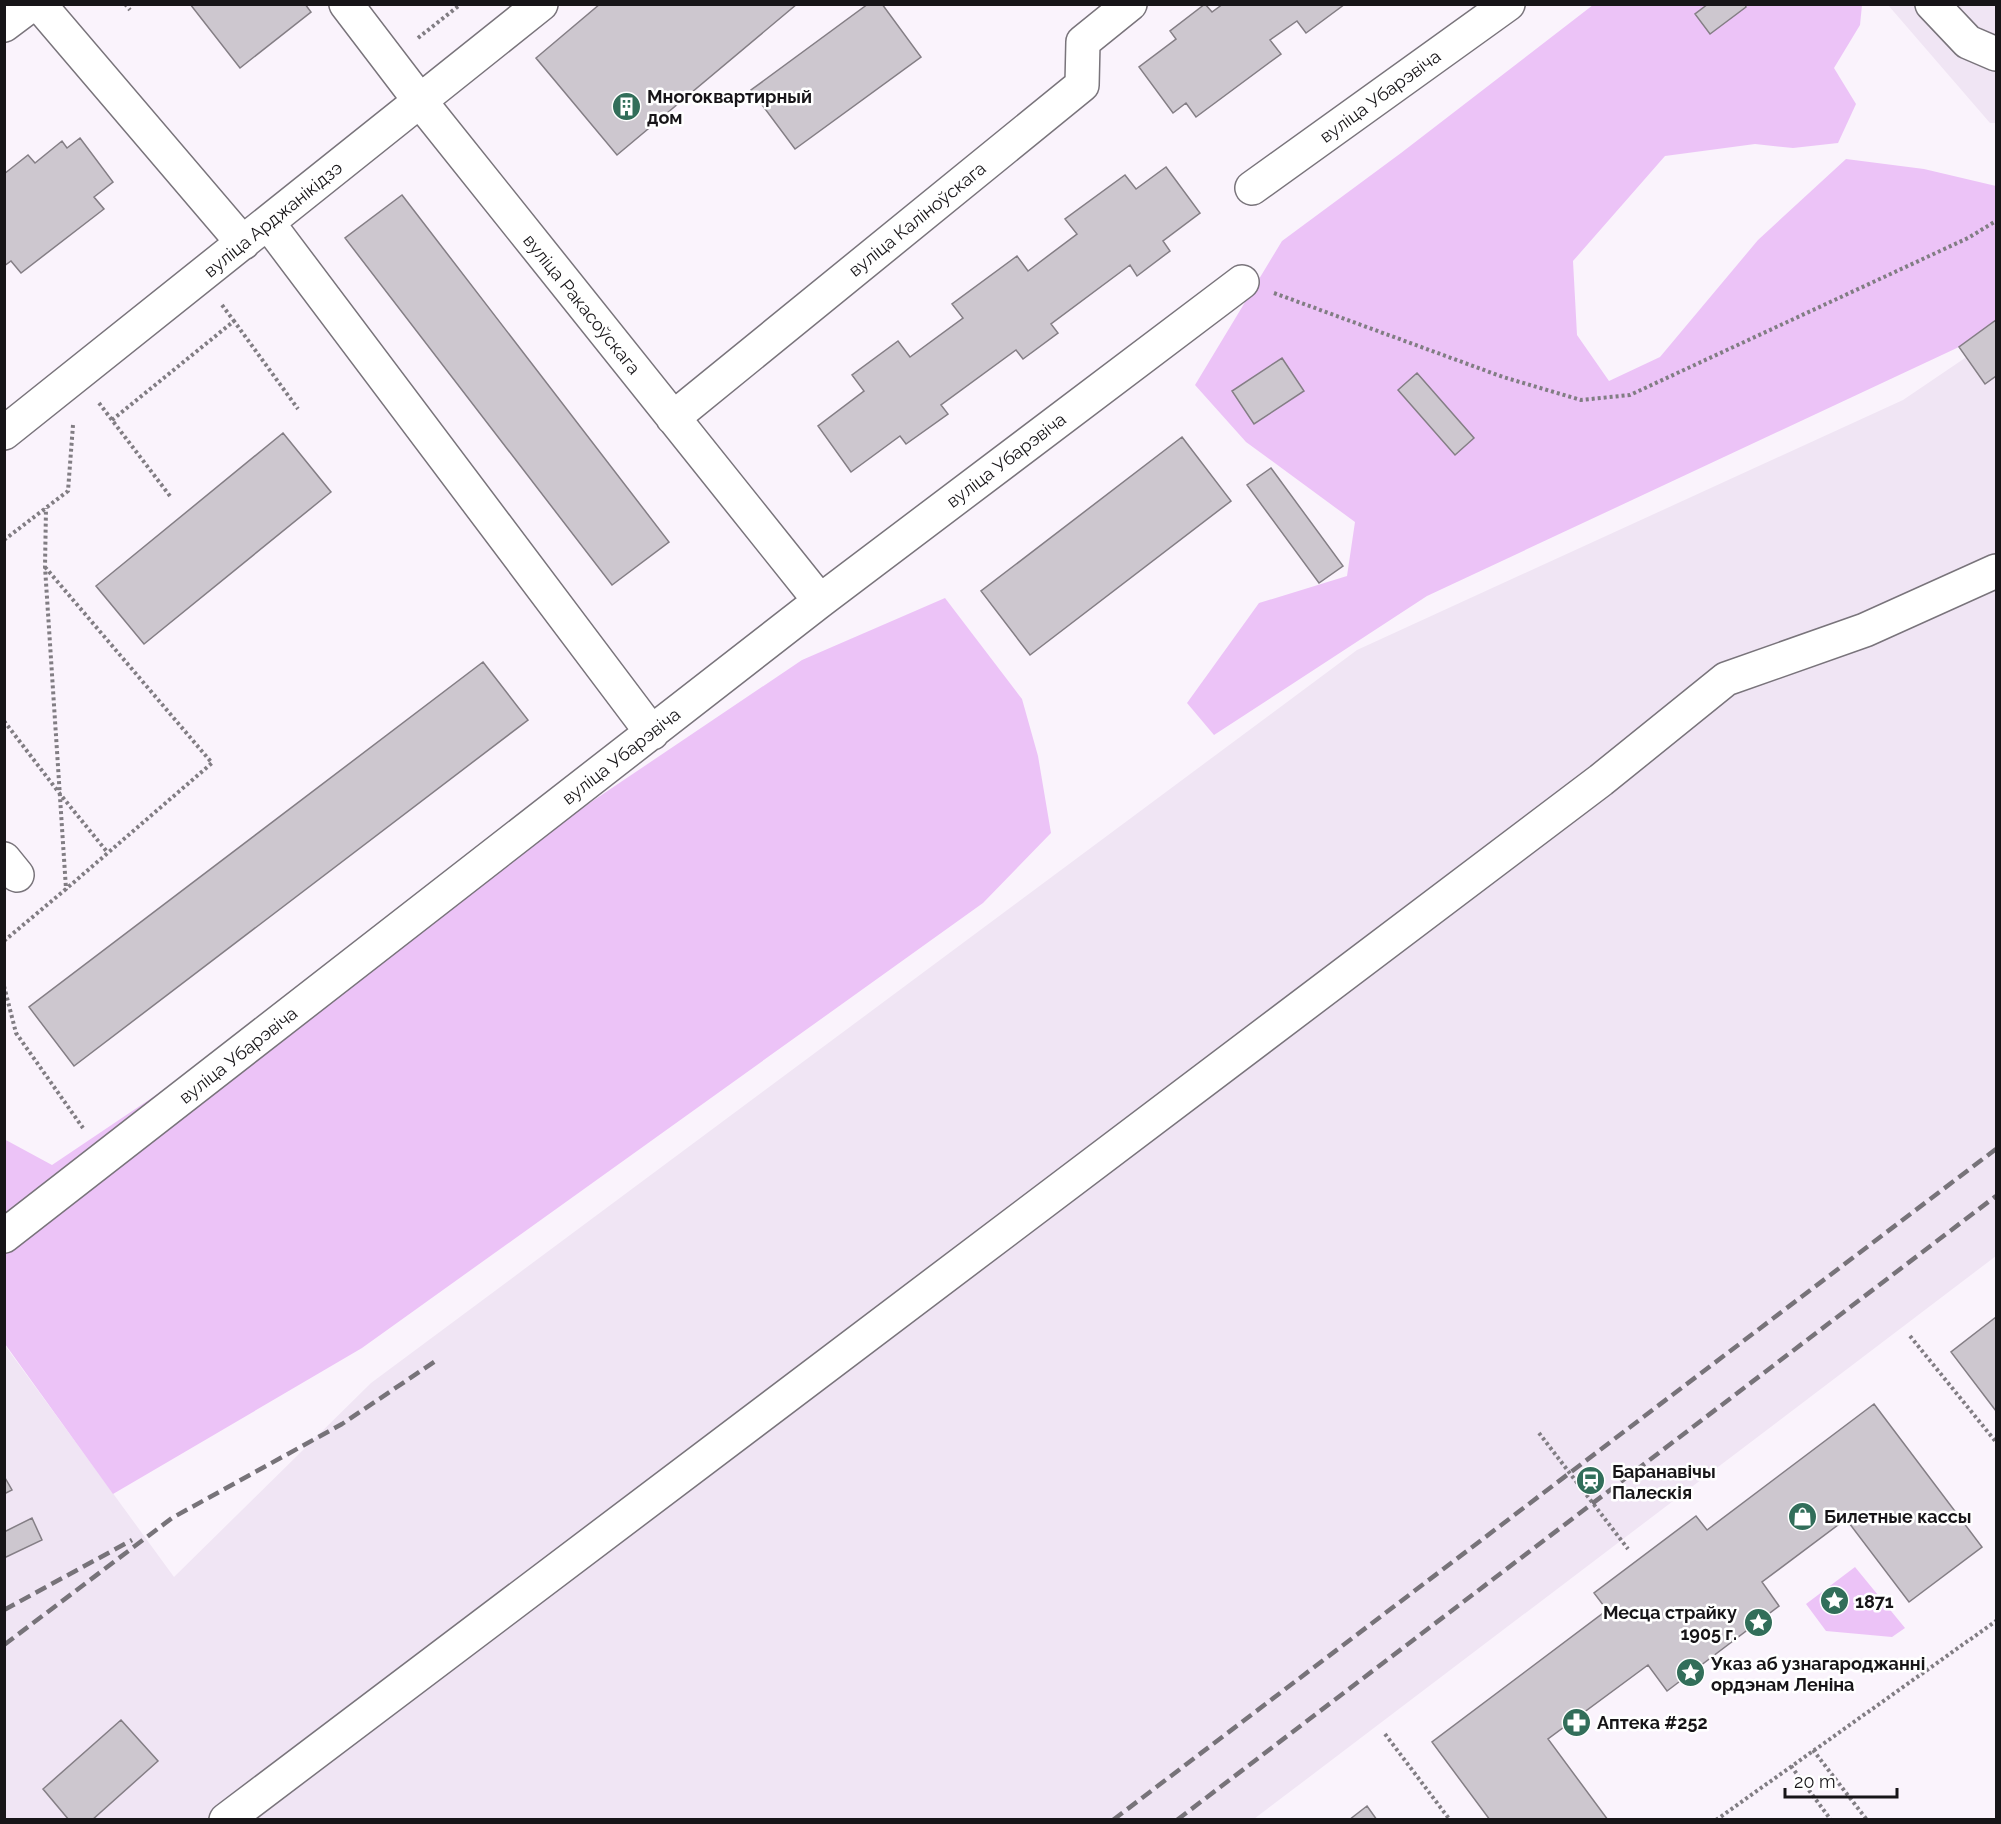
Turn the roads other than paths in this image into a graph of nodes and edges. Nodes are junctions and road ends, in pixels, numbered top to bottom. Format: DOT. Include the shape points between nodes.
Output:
graph roads {
  1 [pos="32,4"];
  2 [pos="39,4"];
  3 [pos="346,4"];
  4 [pos="541,4"];
  5 [pos="1130,4"];
  6 [pos="1508,4"];
  7 [pos="1932,4"];
  8 [pos="4,25"];
  9 [pos="1996,54"];
  10 [pos="420,101"];
  11 [pos="1252,188"];
  12 [pos="268,223"];
  13 [pos="243,243"];
  14 [pos="1242,282"];
  15 [pos="673,418"];
  16 [pos="4,433"];
  17 [pos="1996,571"];
  18 [pos="820,601"];
  19 [pos="652,733"];
  20 [pos="4,1236"];
  21 [pos="226,1820"];
  1 -- 8 [label="street"];
  2 -- 13 [label="street"];
  3 -- 10 [label="street, вуліца Ракасоўскага"];
  4 -- 10 [label="street, вуліца Арджанікідзэ"];
  5 -- 15 [label="street, вуліца Каліноўскага" via="1083,42 1082,85"];
  6 -- 11 [label="street, вуліца Убарэвіча"];
  7 -- 9 [label="street" via="1968,42"];
  10 -- 12 [label="street, вуліца Арджанікідзэ"];
  10 -- 15 [label="street, вуліца Ракасоўскага"];
  12 -- 13 [label="street, вуліца Арджанікідзэ"];
  12 -- 19 [label="street"];
  13 -- 16 [label="street, вуліца Арджанікідзэ"];
  14 -- 18 [label="street, вуліца Убарэвіча"];
  15 -- 18 [label="street, вуліца Ракасоўскага"];
  17 -- 21 [label="street" via="1865,630 1726,679 1601,780"];
  18 -- 19 [label="street, вуліца Убарэвіча"];
  19 -- 20 [label="street, вуліца Убарэвіча"];
}
